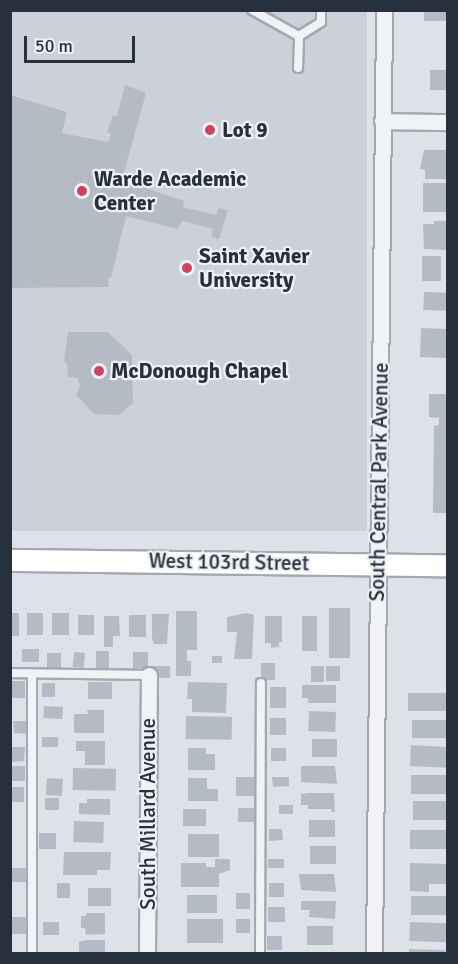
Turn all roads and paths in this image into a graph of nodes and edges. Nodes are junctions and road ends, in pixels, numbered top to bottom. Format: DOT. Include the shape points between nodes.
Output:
graph roads {
  1 [pos="252,10"];
  2 [pos="321,10"];
  3 [pos="384,10"];
  4 [pos="299,36"];
  5 [pos="298,68"];
  6 [pos="382,121"];
  7 [pos="447,122"];
  8 [pos="10,560"];
  9 [pos="378,564"];
  10 [pos="447,565"];
  11 [pos="10,673"];
  12 [pos="32,674"];
  13 [pos="149,675"];
  14 [pos="261,683"];
  15 [pos="32,954"];
  16 [pos="147,954"];
  17 [pos="260,954"];
  18 [pos="374,954"];
  1 -- 4 [label="lane"];
  2 -- 4 [label="lane" via="321,22"];
  3 -- 6 [label="street, South Central Park Avenue"];
  4 -- 5 [label="lane"];
  6 -- 7 [label="street"];
  6 -- 9 [label="street, South Central Park Avenue"];
  8 -- 9 [label="main road, West 103rd Street"];
  9 -- 10 [label="main road, West 103rd Street"];
  9 -- 18 [label="street, South Central Park Avenue"];
  11 -- 12 [label="lane"];
  12 -- 13 [label="lane"];
  12 -- 15 [label="lane"];
  13 -- 16 [label="street, South Millard Avenue"];
  14 -- 17 [label="lane"];
}
